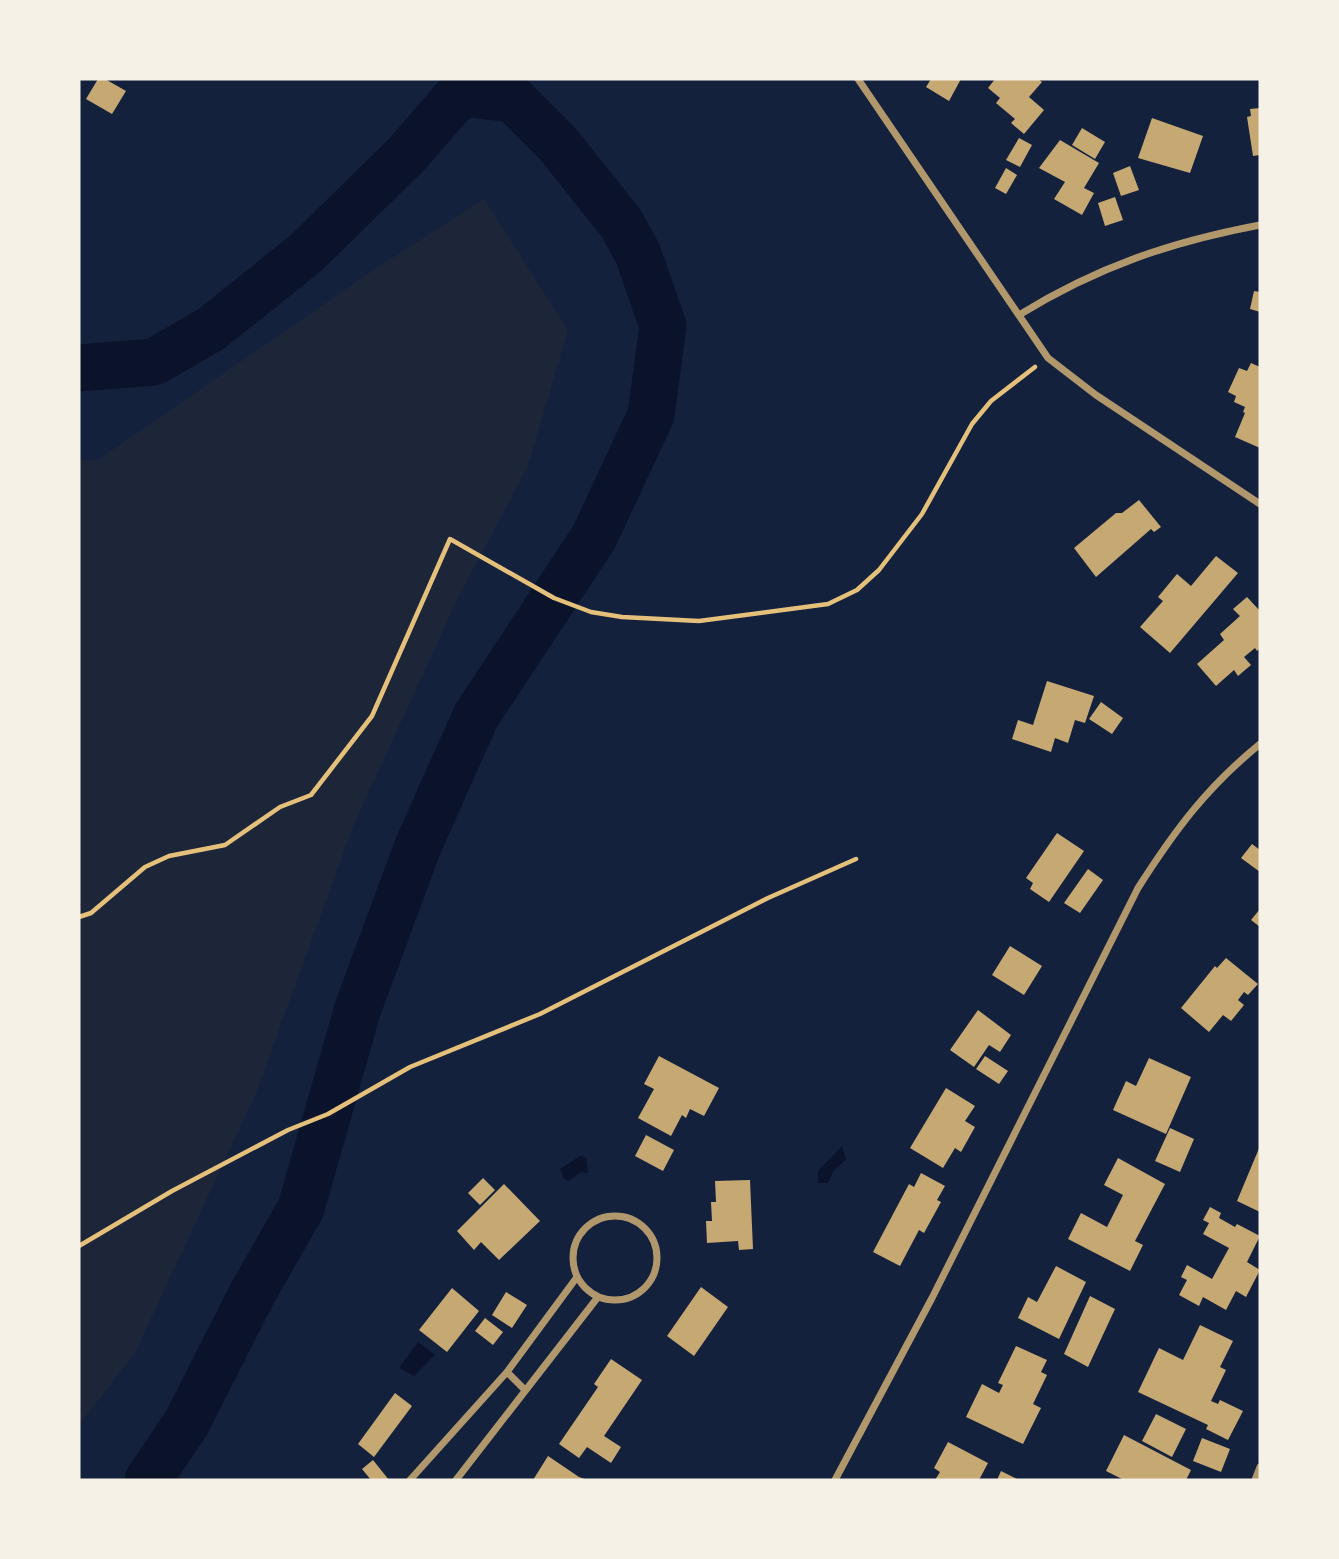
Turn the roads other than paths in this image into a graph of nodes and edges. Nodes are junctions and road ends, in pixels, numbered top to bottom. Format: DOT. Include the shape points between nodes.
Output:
graph roads {
  1 [pos="858,79"];
  2 [pos="1260,225"];
  3 [pos="1019,315"];
  4 [pos="1260,504"];
  5 [pos="1260,744"];
  6 [pos="577,1277"];
  7 [pos="598,1297"];
  8 [pos="507,1372"];
  9 [pos="525,1390"];
  10 [pos="1260,1467"];
  11 [pos="410,1480"];
  12 [pos="456,1480"];
  13 [pos="835,1480"];
  14 [pos="1255,1480"];
  1 -- 3 [label="street"];
  2 -- 3 [label="street" via="1136,255 1063,288"];
  3 -- 4 [label="street" via="1048,358"];
  5 -- 13 [label="street" via="1199,800 1138,888"];
  6 -- 7 [label="street"];
  6 -- 7 [label="street" via="573,1258 578,1239 590,1224 608,1216 628,1217 645,1228 655,1244 657,1264 650,1282 636,1295 617,1301"];
  6 -- 8 [label="street"];
  7 -- 9 [label="street"];
  8 -- 9 [label="street"];
  8 -- 11 [label="street"];
  9 -- 12 [label="street"];
  10 -- 14 [label="street"];
}
